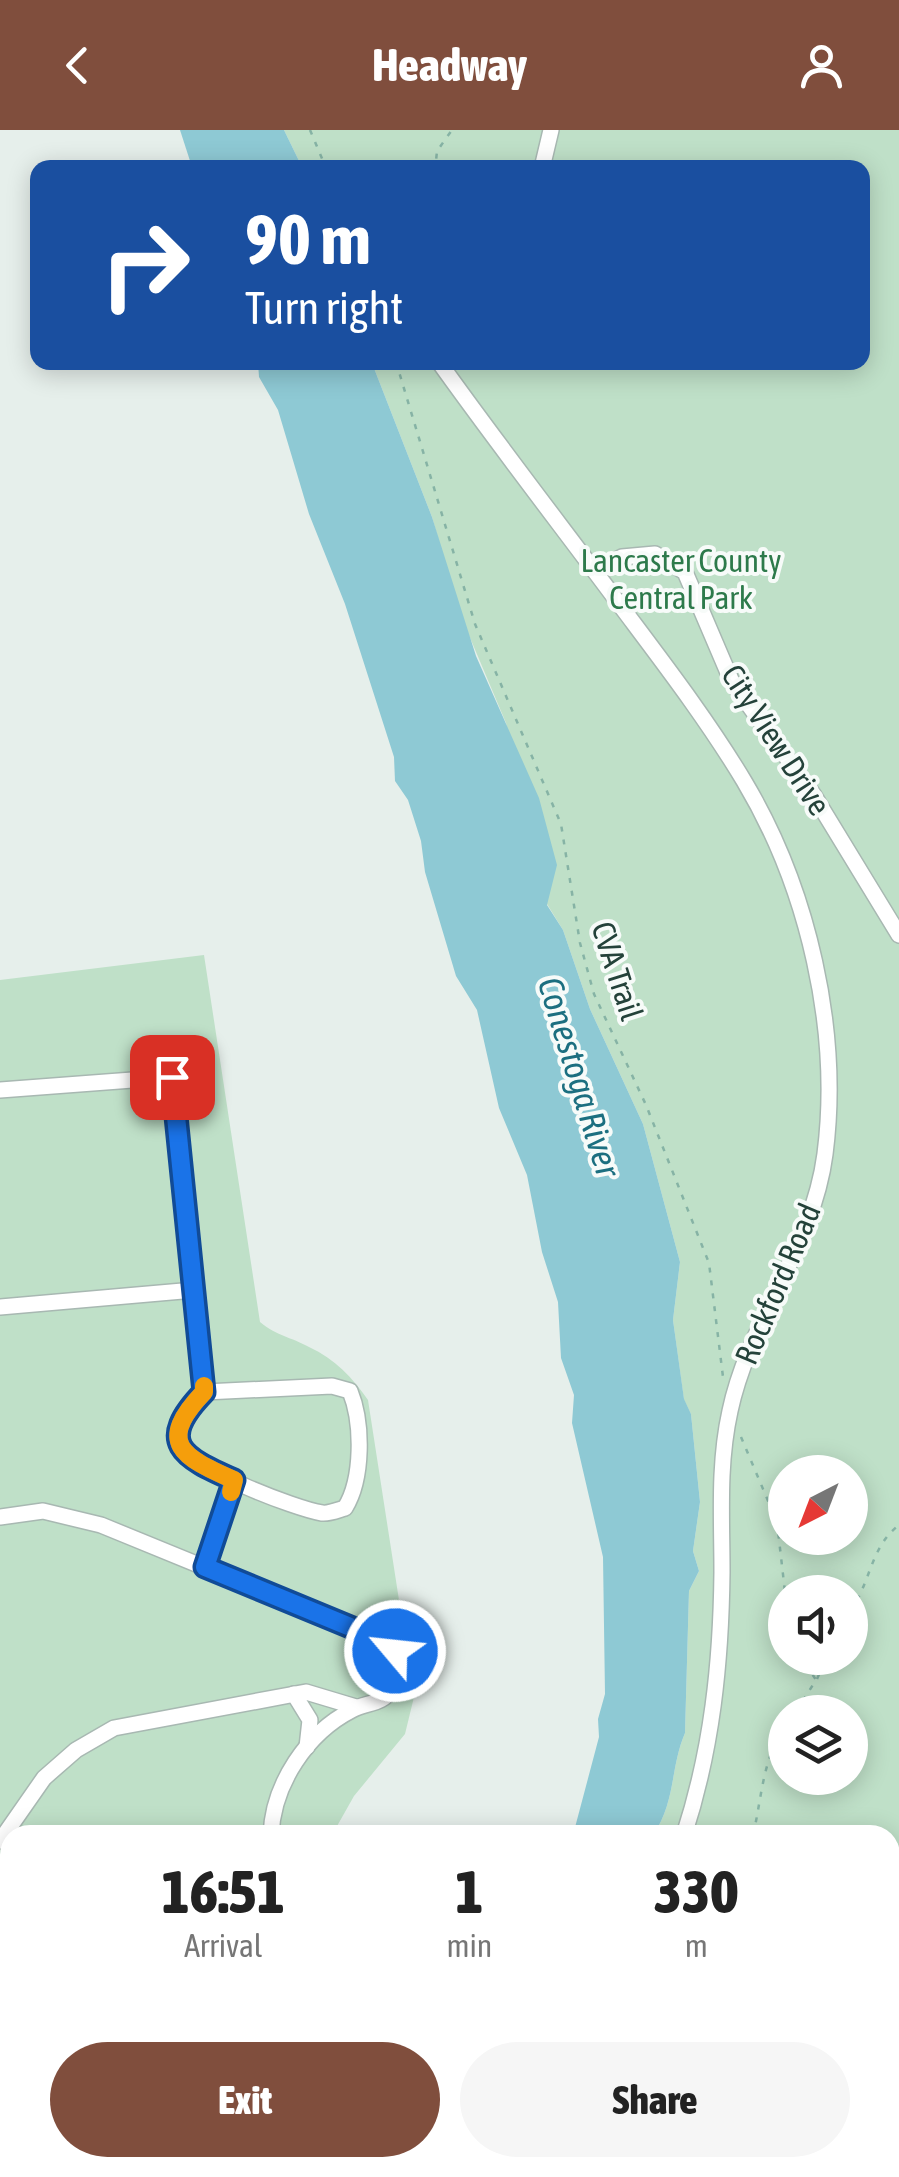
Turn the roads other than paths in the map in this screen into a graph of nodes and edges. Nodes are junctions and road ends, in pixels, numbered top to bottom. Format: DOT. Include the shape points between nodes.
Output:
graph roads {
  1 [pos="551,130"];
  2 [pos="544,160"];
  3 [pos="445,370"];
  4 [pos="595,571"];
  5 [pos="899,935"];
  6 [pos="0,1090"];
  7 [pos="194,1290"];
  8 [pos="0,1307"];
  9 [pos="204,1392"];
  10 [pos="234,1480"];
  11 [pos="0,1517"];
  12 [pos="205,1567"];
  13 [pos="294,1694"];
  14 [pos="356,1707"];
  15 [pos="307,1747"];
  16 [pos="11,1825"];
  17 [pos="273,1825"];
  18 [pos="687,1825"];
  1 -- 2 [label="street"];
  3 -- 4 [label="street, Rockford Road"];
  4 -- 5 [label="street, City View Drive" via="622,557 655,554 685,572 732,682 813,794"];
  4 -- 18 [label="street, Rockford Road" via="746,784 796,901 817,982 829,1082 820,1181 809,1222 746,1357 730,1411 721,1486 719,1666 710,1740"];
  6 -- 7 [label="street" via="172,1077"];
  7 -- 8 [label="street"];
  7 -- 9 [label="street"];
  9 -- 10 [label="street" via="178,1422 177,1442 191,1461"];
  9 -- 10 [label="street" via="332,1386 350,1391 359,1412 354,1494 345,1508 324,1513"];
  10 -- 12 [label="street"];
  11 -- 12 [label="street" via="43,1511 82,1520"];
  12 -- 14 [label="street" via="395,1651 398,1671 391,1690 379,1702"];
  13 -- 14 [label="street" via="325,1695"];
  13 -- 15 [label="street" via="310,1720"];
  13 -- 16 [label="street" via="114,1728 44,1778"];
  14 -- 15 [label="street"];
  15 -- 17 [label="street" via="280,1791"];
}
